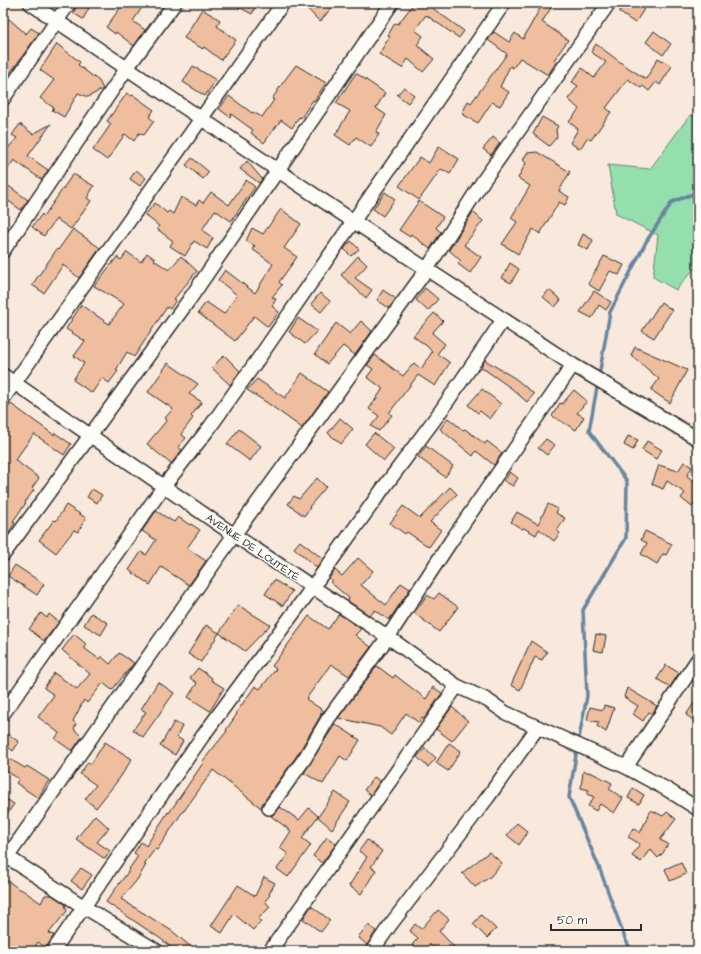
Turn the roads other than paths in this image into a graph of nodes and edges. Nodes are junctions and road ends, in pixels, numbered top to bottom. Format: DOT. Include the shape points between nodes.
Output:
graph roads {
  1 [pos="30,3"];
  2 [pos="69,3"];
  3 [pos="174,3"];
  4 [pos="283,3"];
  5 [pos="392,3"];
  6 [pos="504,3"];
  7 [pos="609,3"];
  8 [pos="56,20"];
  9 [pos="127,68"];
  10 [pos="3,99"];
  11 [pos="202,118"];
  12 [pos="277,170"];
  13 [pos="353,220"];
  14 [pos="3,250"];
  15 [pos="427,269"];
  16 [pos="503,320"];
  17 [pos="573,365"];
  18 [pos="3,375"];
  19 [pos="14,383"];
  20 [pos="3,399"];
  21 [pos="90,435"];
  22 [pos="698,439"];
  23 [pos="164,486"];
  24 [pos="234,535"];
  25 [pos="3,555"];
  26 [pos="312,588"];
  27 [pos="388,637"];
  28 [pos="698,659"];
  29 [pos="457,686"];
  30 [pos="3,714"];
  31 [pos="538,727"];
  32 [pos="626,768"];
  33 [pos="269,808"];
  34 [pos="698,809"];
  35 [pos="4,858"];
  36 [pos="84,907"];
  37 [pos="53,951"];
  38 [pos="157,951"];
  39 [pos="270,951"];
  40 [pos="372,951"];
  1 -- 8 [label="street"];
  2 -- 8 [label="street"];
  3 -- 9 [label="street"];
  4 -- 11 [label="street"];
  5 -- 12 [label="street"];
  6 -- 13 [label="street"];
  7 -- 15 [label="street" via="483,181"];
  8 -- 9 [label="street"];
  8 -- 10 [label="street"];
  9 -- 11 [label="street"];
  9 -- 14 [label="street"];
  11 -- 12 [label="street"];
  11 -- 19 [label="street"];
  12 -- 13 [label="street"];
  12 -- 21 [label="street" via="189,300"];
  13 -- 15 [label="street"];
  13 -- 23 [label="street" via="210,426"];
  15 -- 16 [label="street"];
  15 -- 24 [label="street"];
  16 -- 17 [label="street"];
  16 -- 26 [label="street" via="440,412"];
  17 -- 22 [label="street"];
  17 -- 27 [label="street" via="450,541"];
  18 -- 19 [label="street, AVENUE DE LOUTÉTÉ"];
  19 -- 20 [label="street"];
  19 -- 21 [label="street, AVENUE DE LOUTÉTÉ"];
  21 -- 23 [label="street, AVENUE DE LOUTÉTÉ"];
  21 -- 25 [label="street"];
  23 -- 24 [label="street, AVENUE DE LOUTÉTÉ"];
  23 -- 30 [label="street"];
  24 -- 26 [label="street, AVENUE DE LOUTÉTÉ"];
  24 -- 35 [label="street"];
  26 -- 27 [label="street, AVENUE DE LOUTÉTÉ"];
  26 -- 36 [label="street" via="202,737"];
  27 -- 29 [label="street, AVENUE DE LOUTÉTÉ"];
  27 -- 33 [label="street" via="341,700 305,758"];
  28 -- 32 [label="street"];
  29 -- 31 [label="street, AVENUE DE LOUTÉTÉ"];
  29 -- 39 [label="street"];
  31 -- 32 [label="street, AVENUE DE LOUTÉTÉ"];
  31 -- 40 [label="street"];
  32 -- 34 [label="street, AVENUE DE LOUTÉTÉ"];
  35 -- 36 [label="street"];
  36 -- 37 [label="street"];
  36 -- 38 [label="street"];
}
